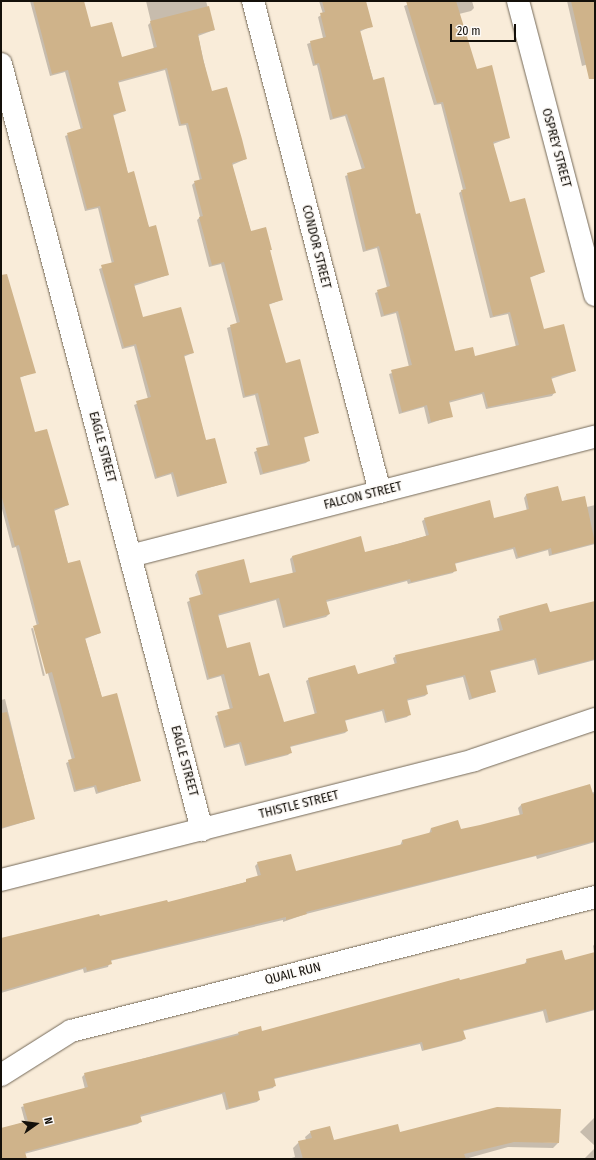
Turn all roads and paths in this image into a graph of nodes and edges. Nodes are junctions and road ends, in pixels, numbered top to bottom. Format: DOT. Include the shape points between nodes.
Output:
graph roads {
  1 [pos="253,1"];
  2 [pos="518,1"];
  3 [pos="1,64"];
  4 [pos="595,295"];
  5 [pos="595,437"];
  6 [pos="380,492"];
  7 [pos="130,556"];
  8 [pos="595,719"];
  9 [pos="202,830"];
  10 [pos="1,880"];
  11 [pos="595,897"];
  12 [pos="1,1074"];
  1 -- 6 [label="street, CONDOR STREET"];
  2 -- 4 [label="street, OSPREY STREET"];
  3 -- 7 [label="street, EAGLE STREET"];
  5 -- 6 [label="street, FALCON STREET"];
  6 -- 7 [label="street, FALCON STREET"];
  7 -- 9 [label="street, EAGLE STREET"];
  8 -- 9 [label="street, THISTLE STREET" via="474,760"];
  9 -- 10 [label="street, THISTLE STREET"];
  11 -- 12 [label="street, QUAIL RUN" via="71,1031"];
}
